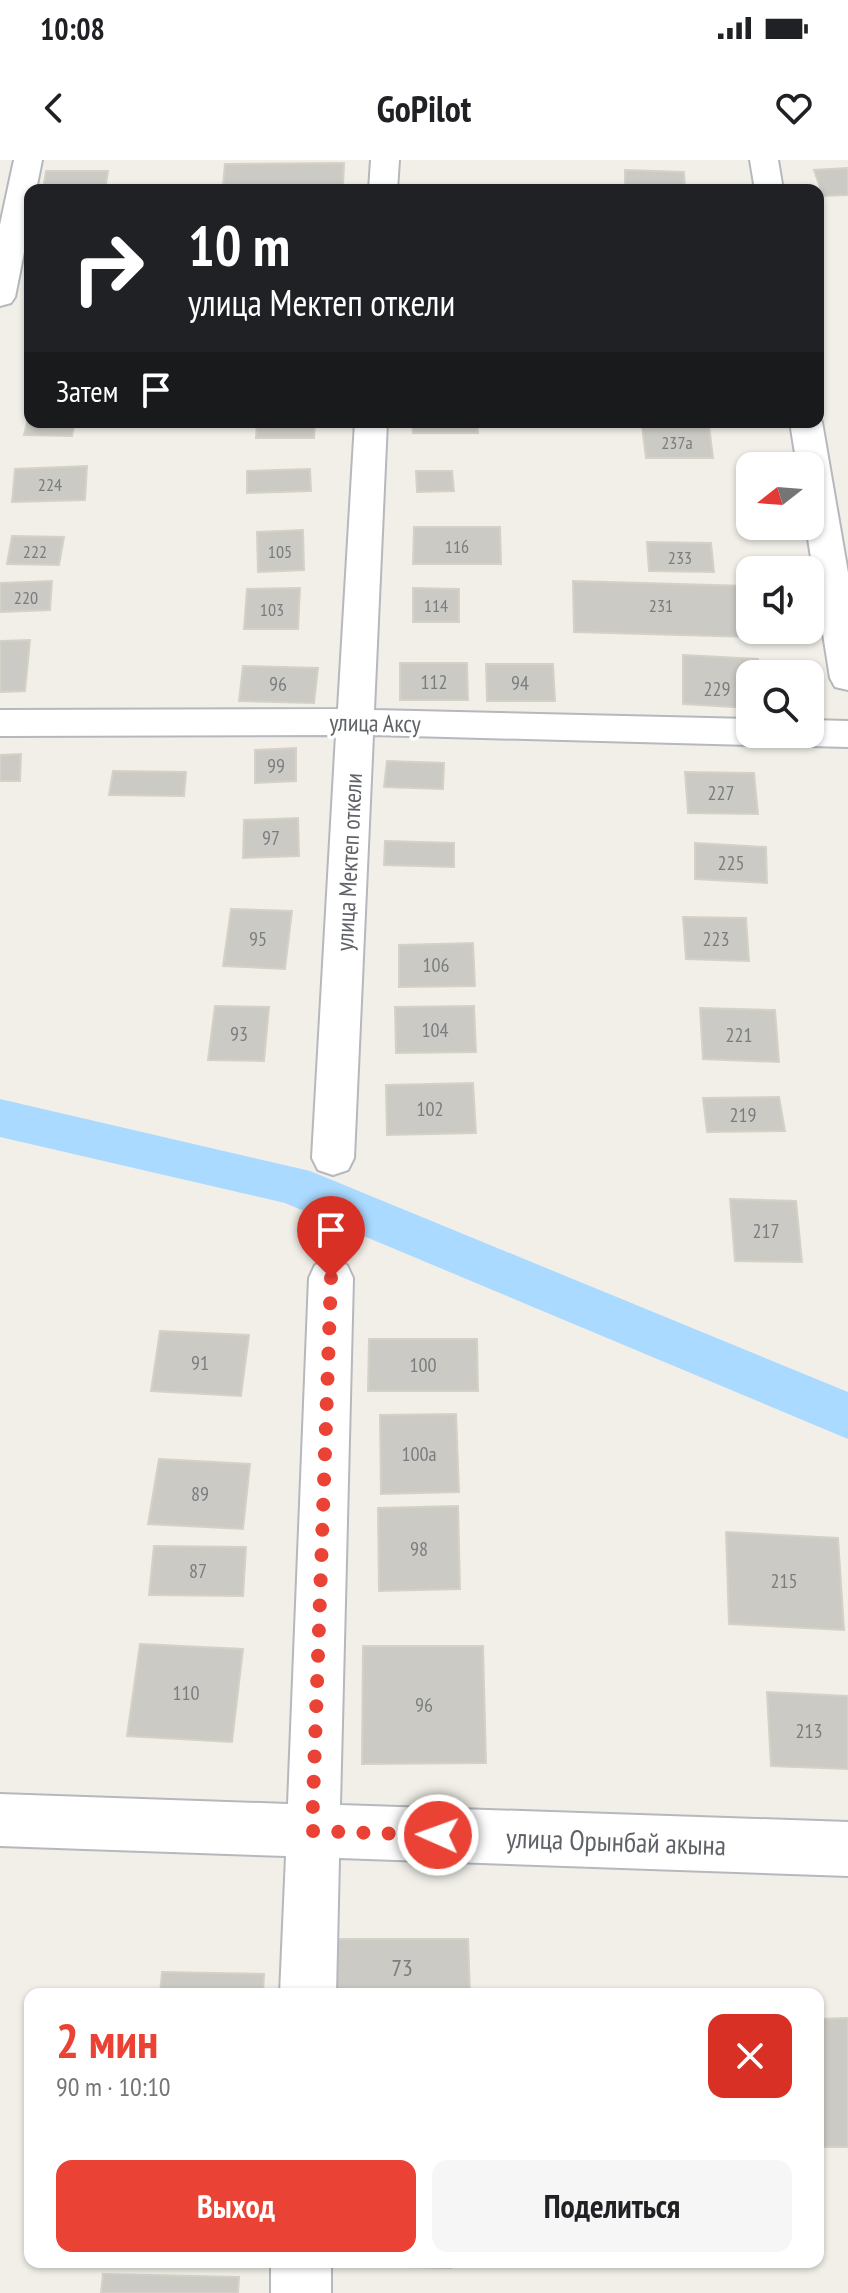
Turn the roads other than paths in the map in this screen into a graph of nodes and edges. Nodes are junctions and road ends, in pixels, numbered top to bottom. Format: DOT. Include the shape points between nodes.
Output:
graph roads {
  1 [pos="28,160"];
  2 [pos="385,160"];
  3 [pos="764,160"];
  4 [pos="383,184"];
  5 [pos="768,184"];
  6 [pos="0,297"];
  7 [pos="371,428"];
  8 [pos="807,428"];
  9 [pos="848,678"];
  10 [pos="356,722"];
  11 [pos="0,723"];
  12 [pos="736,732"];
  13 [pos="824,733"];
  14 [pos="848,734"];
  15 [pos="333,1158"];
  16 [pos="331,1278"];
  17 [pos="0,1820"];
  18 [pos="312,1831"];
  19 [pos="848,1849"];
  20 [pos="308,1988"];
  21 [pos="301,2268"];
  22 [pos="301,2293"];
  1 -- 6 [label="street"];
  2 -- 4 [label="street"];
  3 -- 5 [label="street"];
  7 -- 10 [label="street, улица Мектеп откели"];
  8 -- 9 [label="street"];
  10 -- 11 [label="street, улица Аксу"];
  10 -- 12 [label="street, улица Аксу"];
  10 -- 15 [label="street, улица Мектеп откели"];
  13 -- 14 [label="street"];
  16 -- 18 [label="street"];
  17 -- 18 [label="street, улица Орынбай акына"];
  18 -- 19 [label="street, улица Орынбай акына"];
  18 -- 20 [label="street"];
  21 -- 22 [label="street"];
}
